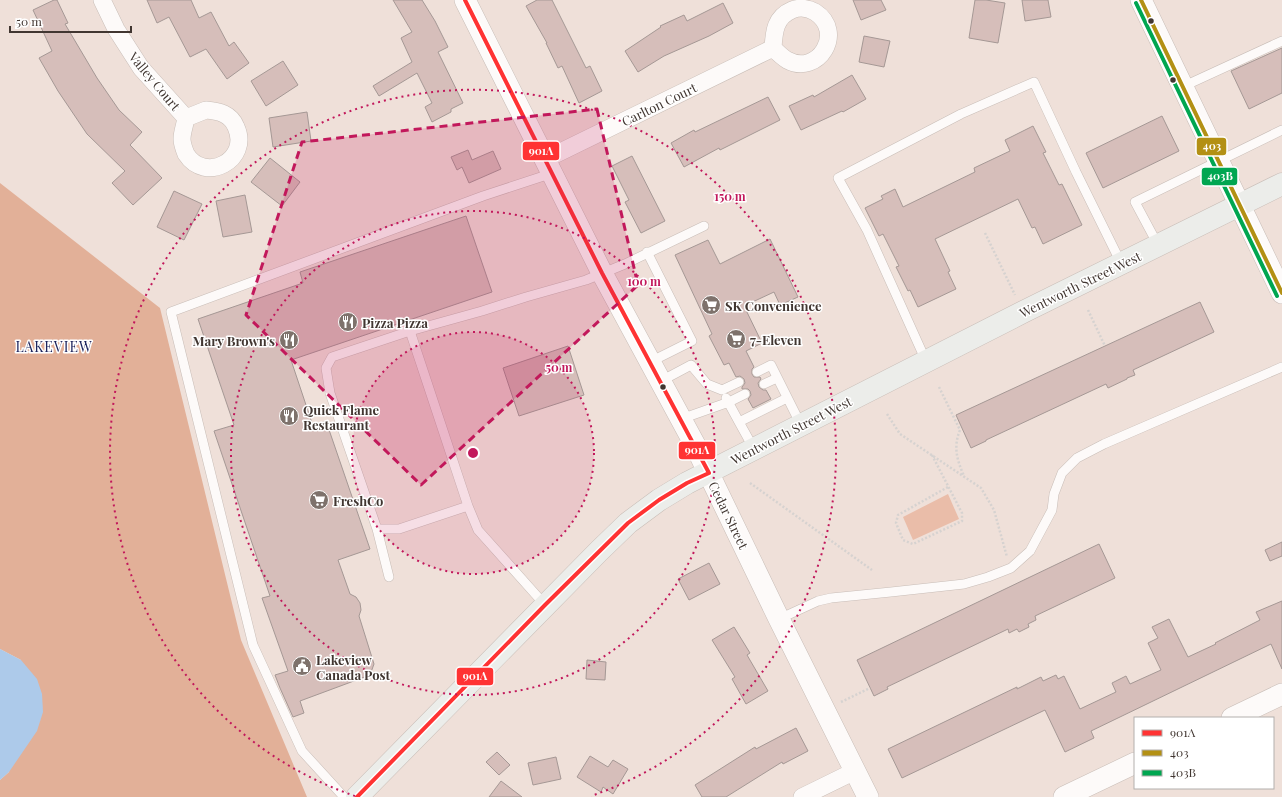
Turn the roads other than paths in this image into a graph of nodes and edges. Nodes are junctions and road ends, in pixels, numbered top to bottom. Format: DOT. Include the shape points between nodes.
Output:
graph roads {
  1 [pos="102,0"];
  2 [pos="465,0"];
  3 [pos="1141,0"];
  4 [pos="1282,41"];
  5 [pos="773,48"];
  6 [pos="1182,87"];
  7 [pos="186,118"];
  8 [pos="1282,130"];
  9 [pos="1218,161"];
  10 [pos="549,166"];
  11 [pos="1282,184"];
  12 [pos="1239,205"];
  13 [pos="704,226"];
  14 [pos="1158,245"];
  15 [pos="647,252"];
  16 [pos="1121,263"];
  17 [pos="602,273"];
  18 [pos="1282,293"];
  19 [pos="410,331"];
  20 [pos="926,361"];
  21 [pos="650,362"];
  22 [pos="1282,367"];
  23 [pos="757,372"];
  24 [pos="777,378"];
  25 [pos="661,381"];
  26 [pos="739,382"];
  27 [pos="764,384"];
  28 [pos="722,390"];
  29 [pos="745,394"];
  30 [pos="787,398"];
  31 [pos="729,402"];
  32 [pos="681,419"];
  33 [pos="739,422"];
  34 [pos="801,425"];
  35 [pos="754,449"];
  36 [pos="709,472"];
  37 [pos="468,506"];
  38 [pos="377,529"];
  39 [pos="389,577"];
  40 [pos="545,604"];
  41 [pos="779,619"];
  42 [pos="1282,694"];
  43 [pos="1234,717"];
  44 [pos="1134,764"];
  45 [pos="855,771"];
  46 [pos="344,797"];
  47 [pos="357,797"];
  48 [pos="802,797"];
  49 [pos="868,797"];
  50 [pos="1064,797"];
  1 -- 7 [label="street, Valley Court" via="116,29 141,68"];
  2 -- 10 [label="street, Cedar Street"];
  3 -- 6 [label="street"];
  4 -- 6 [label="lane"];
  5 -- 10 [label="street, Carlton Court"];
  6 -- 9 [label="street"];
  8 -- 9 [label="lane"];
  9 -- 12 [label="street"];
  9 -- 14 [label="lane" via="1135,202"];
  10 -- 17 [label="street, Cedar Street"];
  10 -- 46 [label="lane" via="483,196 171,312 253,645 302,751"];
  11 -- 12 [label="main road, Wentworth Street West"];
  12 -- 14 [label="main road, Wentworth Street West"];
  12 -- 18 [label="street"];
  13 -- 15 [label="lane"];
  14 -- 16 [label="main road, Wentworth Street West"];
  15 -- 17 [label="lane"];
  15 -- 21 [label="lane" via="692,340"];
  16 -- 20 [label="main road, Wentworth Street West"];
  16 -- 20 [label="lane" via="1034,82 960,114 838,178 867,230"];
  17 -- 19 [label="lane"];
  17 -- 21 [label="street, Cedar Street"];
  19 -- 37 [label="lane"];
  19 -- 38 [label="lane" via="332,357 326,368 330,393"];
  20 -- 34 [label="main road, Wentworth Street West"];
  21 -- 25 [label="street, Cedar Street"];
  22 -- 41 [label="lane" via="1077,458 1062,473 1054,494 1052,510 1030,551 1011,568 964,584 831,598 818,601"];
  23 -- 24 [label="lane" via="771,366"];
  24 -- 27 [label="lane"];
  24 -- 30 [label="lane"];
  25 -- 28 [label="lane" via="691,365 707,384"];
  25 -- 32 [label="street, Cedar Street"];
  26 -- 28 [label="lane"];
  28 -- 31 [label="lane"];
  29 -- 31 [label="lane"];
  30 -- 33 [label="lane"];
  30 -- 34 [label="lane"];
  31 -- 32 [label="lane"];
  31 -- 33 [label="lane"];
  32 -- 36 [label="street, Cedar Street"];
  33 -- 35 [label="lane"];
  34 -- 35 [label="main road, Wentworth Street West"];
  35 -- 36 [label="main road, Wentworth Street West"];
  36 -- 40 [label="main road, Wentworth Street West" via="659,500 628,523"];
  36 -- 41 [label="street, Cedar Street"];
  37 -- 38 [label="lane" via="399,529"];
  37 -- 40 [label="lane" via="478,530"];
  38 -- 39 [label="lane"];
  40 -- 47 [label="main road, Wentworth Street West"];
  41 -- 45 [label="street, Cedar Street"];
  42 -- 43 [label="street"];
  44 -- 50 [label="street"];
  45 -- 48 [label="street"];
  45 -- 49 [label="street, Cedar Street"];
}
